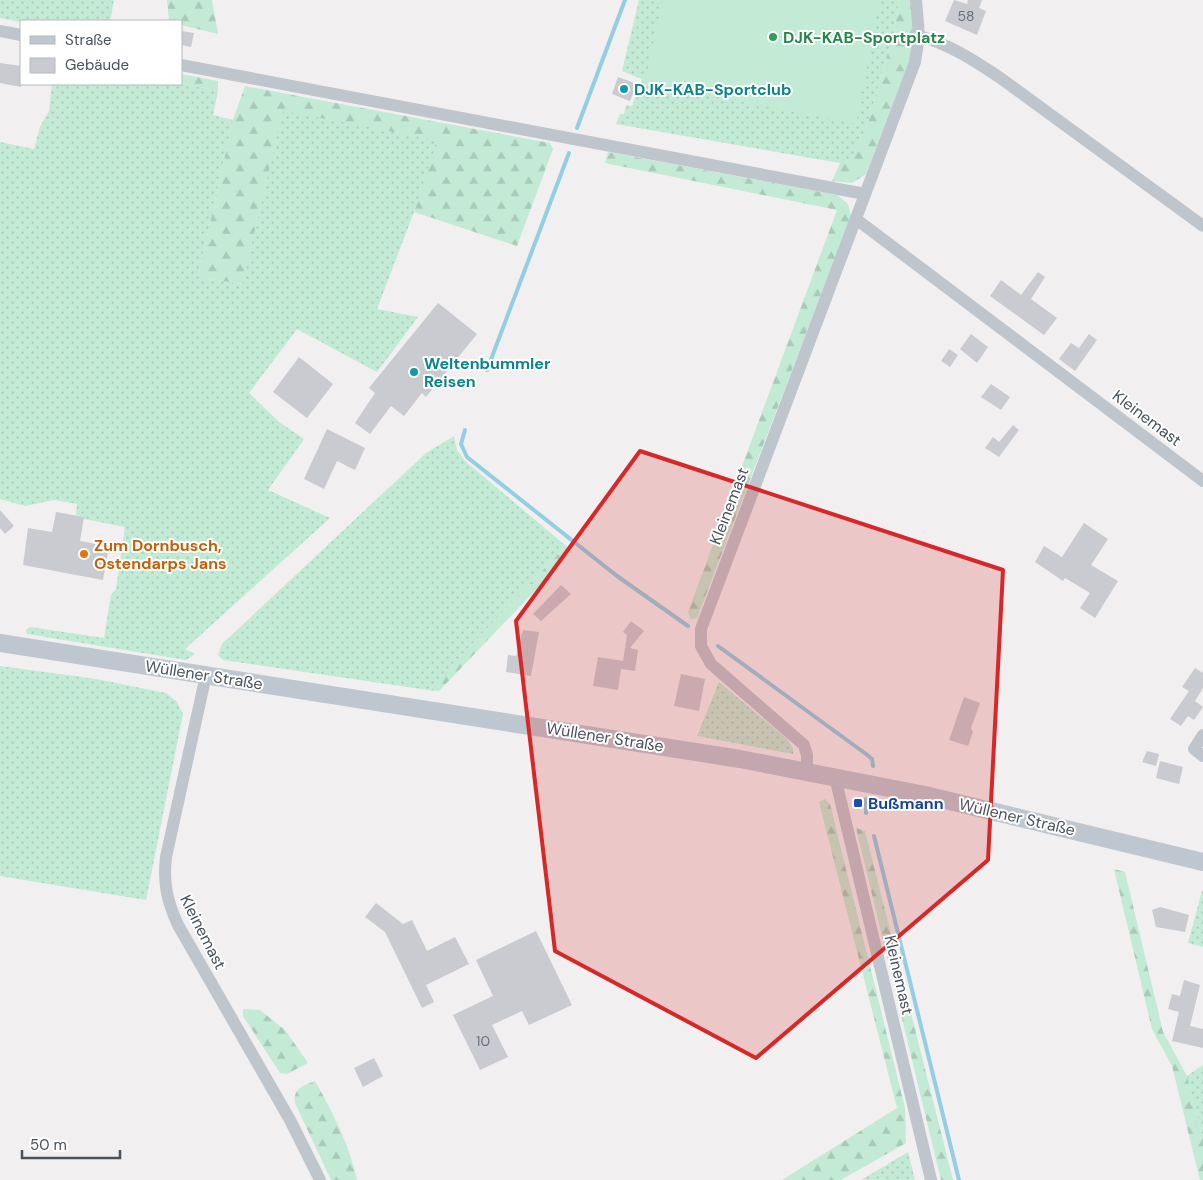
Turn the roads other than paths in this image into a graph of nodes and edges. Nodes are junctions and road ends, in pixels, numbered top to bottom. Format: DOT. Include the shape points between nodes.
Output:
graph roads {
  1 [pos="916,0"];
  2 [pos="0,31"];
  3 [pos="20,35"];
  4 [pos="919,36"];
  5 [pos="182,65"];
  6 [pos="865,194"];
  7 [pos="856,218"];
  8 [pos="1203,226"];
  9 [pos="1203,481"];
  10 [pos="0,643"];
  11 [pos="206,675"];
  12 [pos="1203,735"];
  13 [pos="1203,756"];
  14 [pos="807,772"];
  15 [pos="835,777"];
  16 [pos="1203,862"];
  17 [pos="320,1180"];
  18 [pos="931,1180"];
  1 -- 4 [label="street, Kleinemast"];
  2 -- 3 [label="street"];
  4 -- 6 [label="street, Kleinemast" via="915,62"];
  4 -- 8 [label="street" via="946,45 998,77"];
  5 -- 6 [label="street"];
  6 -- 7 [label="street, Kleinemast"];
  7 -- 9 [label="street, Kleinemast"];
  7 -- 14 [label="street, Kleinemast" via="705,616 700,638 704,655 712,664 804,745"];
  10 -- 11 [label="main road, Wüllener Straße"];
  11 -- 14 [label="main road, Wüllener Straße" via="668,747"];
  11 -- 17 [label="street, Kleinemast" via="166,858 164,878 168,902"];
  12 -- 13 [label="street" via="1194,749"];
  14 -- 15 [label="main road, Wüllener Straße"];
  15 -- 16 [label="main road, Wüllener Straße" via="984,808"];
  15 -- 18 [label="street, Kleinemast"];
}
